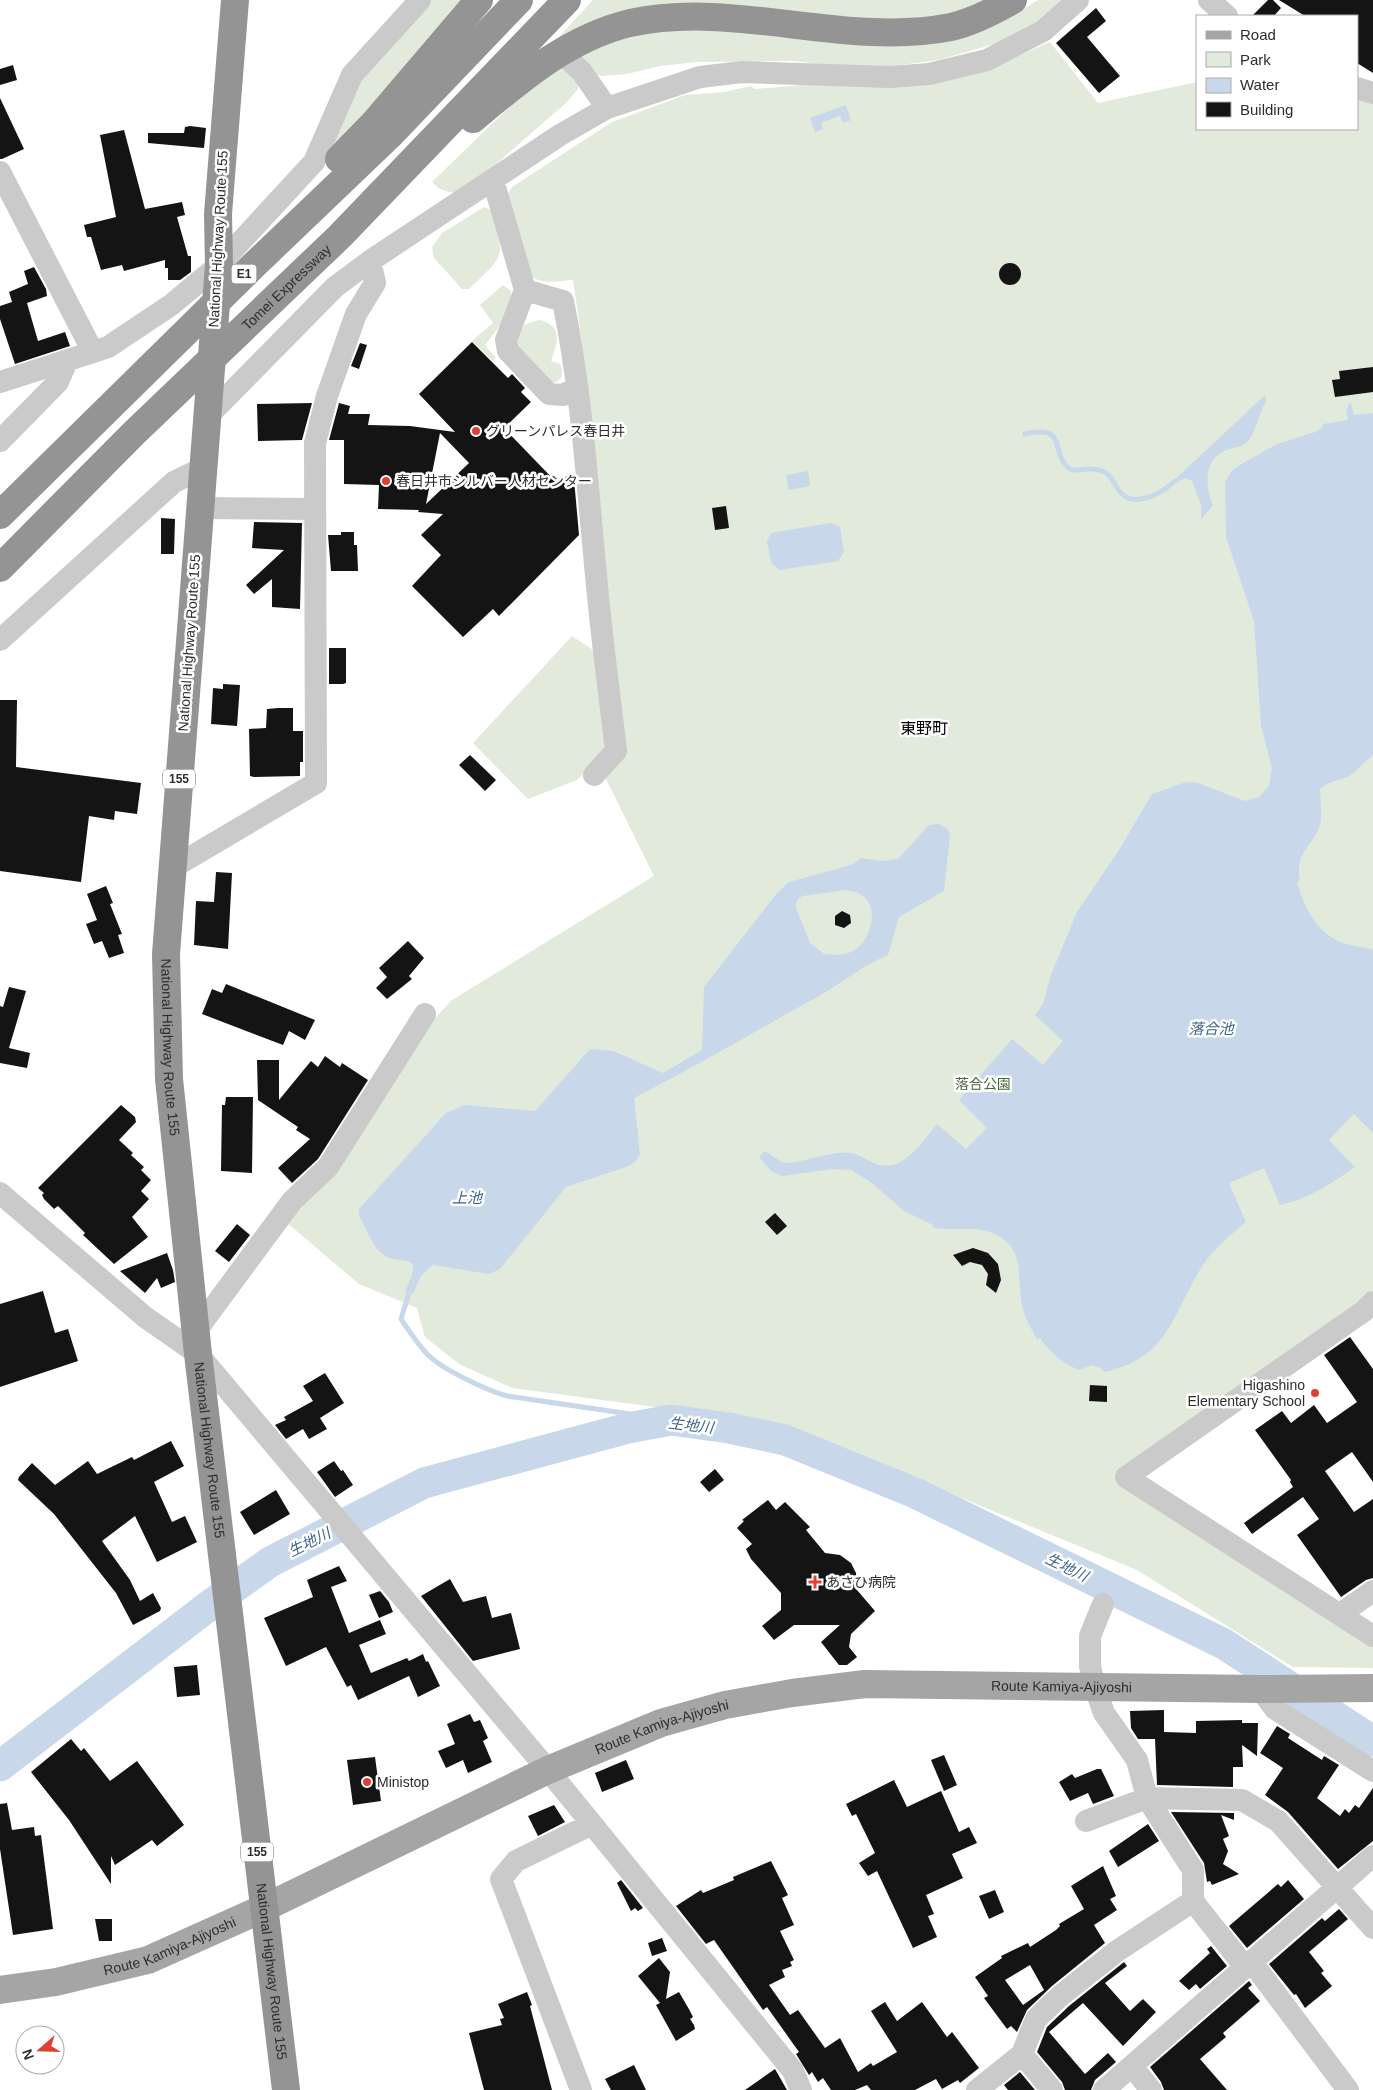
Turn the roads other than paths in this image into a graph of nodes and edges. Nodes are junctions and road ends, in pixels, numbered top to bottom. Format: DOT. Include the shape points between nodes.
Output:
graph roads {
  1 [pos="235,0"];
  2 [pos="420,0"];
  3 [pos="479,0"];
  4 [pos="518,0"];
  5 [pos="567,0"];
  6 [pos="1014,0"];
  7 [pos="1078,0"];
  8 [pos="1209,0"];
  9 [pos="1226,15"];
  10 [pos="570,61"];
  11 [pos="1358,88"];
  12 [pos="1373,94"];
  13 [pos="607,108"];
  14 [pos="381,129"];
  15 [pos="414,159"];
  16 [pos="0,172"];
  17 [pos="493,180"];
  18 [pos="370,261"];
  19 [pos="219,265"];
  20 [pos="525,290"];
  21 [pos="92,352"];
  22 [pos="67,360"];
  23 [pos="0,382"];
  24 [pos="576,388"];
  25 [pos="207,417"];
  26 [pos="0,441"];
  27 [pos="203,468"];
  28 [pos="602,492"];
  29 [pos="580,507"];
  30 [pos="200,508"];
  31 [pos="315,509"];
  32 [pos="0,515"];
  33 [pos="0,568"];
  34 [pos="0,640"];
  35 [pos="594,775"];
  36 [pos="172,868"];
  37 [pos="425,1014"];
  38 [pos="0,1193"];
  39 [pos="1373,1302"];
  40 [pos="197,1342"];
  41 [pos="1373,1591"];
  42 [pos="1104,1604"];
  43 [pos="1340,1614"];
  44 [pos="1373,1636"];
  45 [pos="1096,1688"];
  46 [pos="1373,1688"];
  47 [pos="1260,1689"];
  48 [pos="548,1770"];
  49 [pos="1373,1771"];
  50 [pos="1147,1798"];
  51 [pos="1086,1821"];
  52 [pos="592,1824"];
  53 [pos="1373,1856"];
  54 [pos="1337,1886"];
  55 [pos="1193,1901"];
  56 [pos="264,1908"];
  57 [pos="1373,1928"];
  58 [pos="1248,1964"];
  59 [pos="0,1990"];
  60 [pos="1022,2054"];
  61 [pos="1132,2066"];
  62 [pos="286,2090"];
  63 [pos="582,2090"];
  64 [pos="802,2090"];
  65 [pos="977,2090"];
  66 [pos="1052,2090"];
  67 [pos="1104,2090"];
  68 [pos="1151,2090"];
  69 [pos="1348,2090"];
  1 -- 19 [label="highway, National Highway Route 155 / 155" via="218,214"];
  2 -- 19 [label="street" via="352,75 314,162"];
  3 -- 14 [label="highway"];
  4 -- 14 [label="highway, E1"];
  5 -- 15 [label="highway, Tomei Expressway"];
  6 -- 15 [label="highway" via="988,14 953,26 918,31 884,32 714,16 630,23 596,35 545,61 466,125"];
  7 -- 13 [label="street" via="1043,31 987,60 929,74 890,77 733,73 700,76"];
  8 -- 9 [label="street"];
  10 -- 13 [label="street" via="582,72"];
  11 -- 12 [label="street"];
  13 -- 17 [label="street"];
  14 -- 32 [label="highway, E1" via="254,265"];
  15 -- 33 [label="highway, Tomei Expressway" via="340,236 134,433"];
  16 -- 21 [label="street"];
  17 -- 18 [label="street"];
  17 -- 20 [label="street"];
  18 -- 25 [label="street" via="335,287"];
  18 -- 31 [label="street" via="375,283 356,314 327,396 315,443"];
  19 -- 21 [label="street" via="171,305 108,346"];
  19 -- 25 [label="highway, National Highway Route 155 / 155"];
  20 -- 24 [label="street" via="563,301"];
  20 -- 24 [label="street" via="506,340 508,350 548,394 563,395"];
  21 -- 22 [label="street"];
  22 -- 23 [label="street"];
  22 -- 26 [label="street" via="58,382"];
  24 -- 35 [label="street" via="616,751"];
  25 -- 27 [label="highway, National Highway Route 155 / 155"];
  27 -- 30 [label="highway, National Highway Route 155 / 155"];
  27 -- 34 [label="street" via="174,482"];
  28 -- 29 [label="street" via="592,493"];
  30 -- 31 [label="street"];
  30 -- 36 [label="highway, National Highway Route 155 / 155"];
  31 -- 36 [label="street" via="316,782"];
  36 -- 40 [label="highway, National Highway Route 155 / 155" via="166,954 169,1079"];
  37 -- 40 [label="street" via="328,1167 292,1201"];
  38 -- 40 [label="street" via="145,1317"];
  39 -- 43 [label="street" via="1126,1477"];
  40 -- 48 [label="street" via="329,1510"];
  40 -- 56 [label="highway, National Highway Route 155 / 155"];
  41 -- 43 [label="street"];
  42 -- 45 [label="street" via="1090,1636 1090,1666"];
  43 -- 44 [label="street"];
  45 -- 47 [label="main road, Route Kamiya-Ajiyoshi"];
  45 -- 48 [label="main road, Route Kamiya-Ajiyoshi" via="865,1684 792,1693 725,1705 661,1723"];
  45 -- 50 [label="street" via="1104,1713 1137,1760"];
  46 -- 47 [label="main road, Route Kamiya-Ajiyoshi"];
  47 -- 49 [label="street" via="1275,1709"];
  48 -- 52 [label="street"];
  48 -- 56 [label="main road, Route Kamiya-Ajiyoshi"];
  50 -- 51 [label="street"];
  50 -- 54 [label="street" via="1242,1800 1278,1821"];
  50 -- 55 [label="street" via="1193,1870"];
  52 -- 63 [label="street" via="516,1861 501,1879"];
  52 -- 64 [label="street" via="793,2071"];
  53 -- 54 [label="street"];
  54 -- 57 [label="street"];
  54 -- 58 [label="street"];
  55 -- 58 [label="street"];
  55 -- 60 [label="street" via="1117,1951 1060,1996 1036,2019"];
  56 -- 59 [label="main road, Route Kamiya-Ajiyoshi" via="148,1960 56,1982"];
  56 -- 62 [label="highway, National Highway Route 155 / 155"];
  58 -- 61 [label="street"];
  58 -- 69 [label="street"];
  60 -- 65 [label="street"];
  60 -- 66 [label="street"];
  61 -- 67 [label="street"];
  61 -- 68 [label="street"];
}
